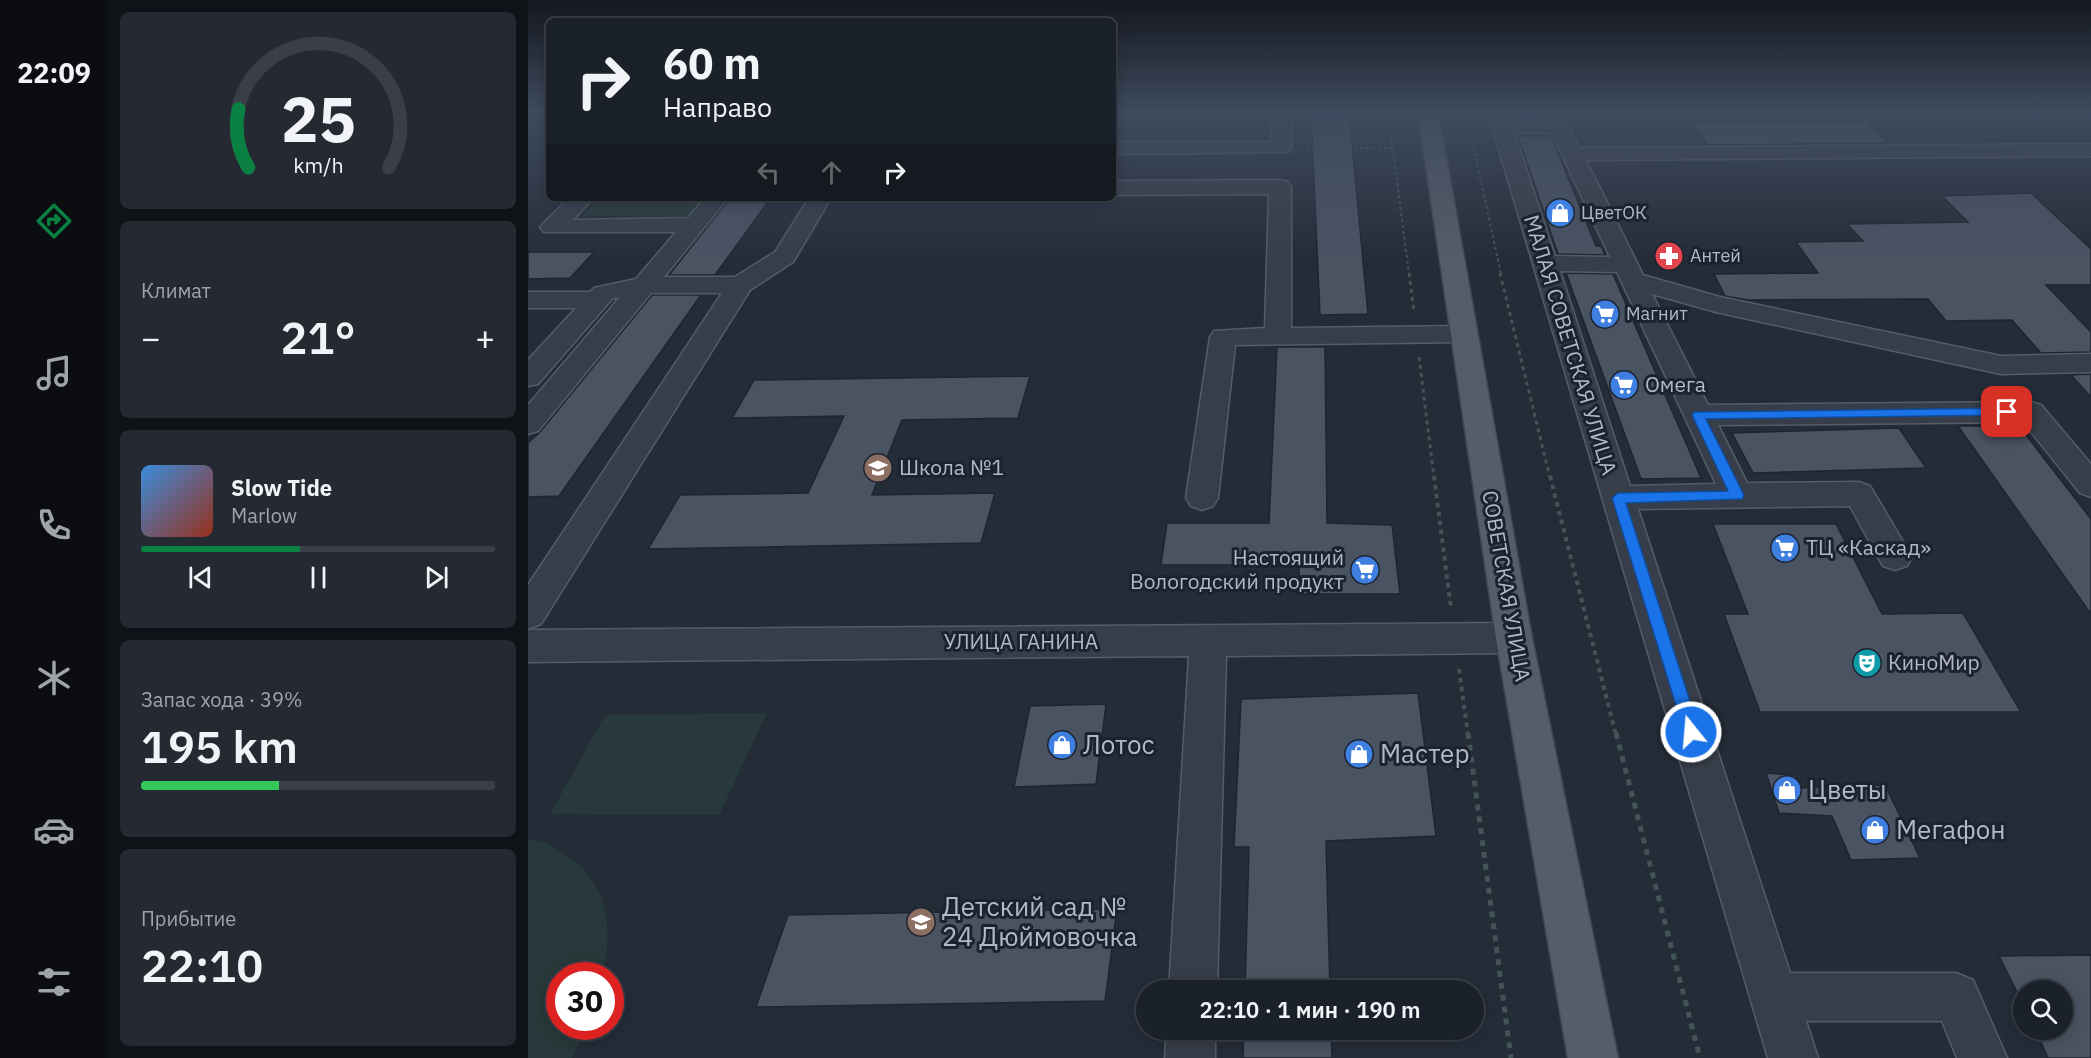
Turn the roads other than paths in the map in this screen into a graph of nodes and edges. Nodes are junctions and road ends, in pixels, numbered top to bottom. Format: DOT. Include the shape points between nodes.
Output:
graph roads {
  1 [pos="1436,161"];
  2 [pos="1513,161"];
  3 [pos="1575,161"];
  4 [pos="1116,188"];
  5 [pos="579,201"];
  6 [pos="715,201"];
  7 [pos="818,201"];
  8 [pos="695,225"];
  9 [pos="1544,262"];
  10 [pos="1629,272"];
  11 [pos="644,285"];
  12 [pos="740,285"];
  13 [pos="528,300"];
  14 [pos="596,300"];
  15 [pos="1464,334"];
  16 [pos="1278,336"];
  17 [pos="2091,363"];
  18 [pos="528,377"];
  19 [pos="1698,415"];
  20 [pos="528,424"];
  21 [pos="2091,485"];
  22 [pos="1737,495"];
  23 [pos="1202,498"];
  24 [pos="1618,498"];
  25 [pos="1895,557"];
  26 [pos="528,614"];
  27 [pos="1514,638"];
  28 [pos="1208,640"];
  29 [pos="528,646"];
  30 [pos="1193,980"];
  31 [pos="1774,997"];
  32 [pos="1191,1040"];
  33 [pos="1190,1058"];
  34 [pos="1593,1058"];
  35 [pos="1793,1058"];
  36 [pos="1982,1058"];
  1 -- 15 [label="main road, СОВЕТСКАЯ УЛИЦА"];
  2 -- 9 [label="street, МАЛАЯ СОВЕТСКАЯ УЛИЦА"];
  3 -- 10 [label="street"];
  4 -- 16 [label="street" via="1280,187"];
  5 -- 8 [label="street" via="552,227"];
  6 -- 8 [label="street"];
  7 -- 12 [label="street" via="784,257"];
  8 -- 11 [label="street"];
  9 -- 10 [label="street"];
  9 -- 24 [label="street, МАЛАЯ СОВЕТСКАЯ УЛИЦА"];
  10 -- 17 [label="street" via="1716,304 2001,365"];
  10 -- 19 [label="street"];
  11 -- 12 [label="street"];
  11 -- 14 [label="street" via="603,293"];
  11 -- 20 [label="street"];
  12 -- 26 [label="street"];
  13 -- 14 [label="street"];
  14 -- 18 [label="street"];
  15 -- 16 [label="street"];
  15 -- 27 [label="main road, СОВЕТСКАЯ УЛИЦА"];
  16 -- 23 [label="street" via="1223,337"];
  19 -- 21 [label="street" via="2031,412"];
  19 -- 22 [label="street"];
  22 -- 24 [label="street"];
  22 -- 25 [label="street" via="1859,494"];
  24 -- 31 [label="street, МАЛАЯ СОВЕТСКАЯ УЛИЦА"];
  27 -- 28 [label="street, УЛИЦА ГАНИНА"];
  27 -- 34 [label="main road, СОВЕТСКАЯ УЛИЦА"];
  28 -- 29 [label="street, УЛИЦА ГАНИНА"];
  28 -- 30 [label="street"];
  31 -- 35 [label="street, МАЛАЯ СОВЕТСКАЯ УЛИЦА"];
  31 -- 36 [label="street" via="1956,997"];
  32 -- 33 [label="street"];
}
